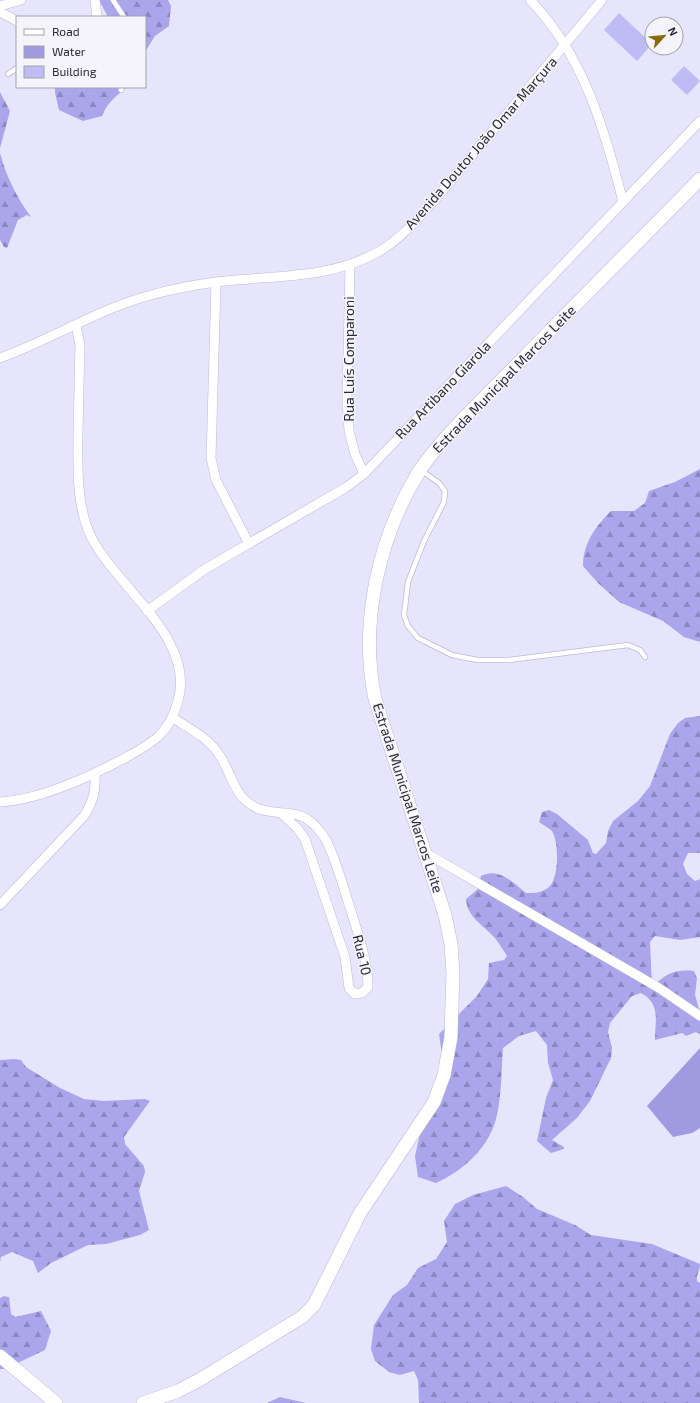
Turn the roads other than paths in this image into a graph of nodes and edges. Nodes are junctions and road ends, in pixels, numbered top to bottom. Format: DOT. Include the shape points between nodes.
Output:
graph roads {
  1 [pos="21,0"];
  2 [pos="95,0"];
  3 [pos="113,0"];
  4 [pos="530,0"];
  5 [pos="602,0"];
  6 [pos="0,6"];
  7 [pos="0,12"];
  8 [pos="97,16"];
  9 [pos="123,16"];
  10 [pos="16,20"];
  11 [pos="565,44"];
  12 [pos="16,69"];
  13 [pos="8,74"];
  14 [pos="700,121"];
  15 [pos="700,179"];
  16 [pos="623,202"];
  17 [pos="350,266"];
  18 [pos="216,282"];
  19 [pos="76,325"];
  20 [pos="0,358"];
  21 [pos="420,470"];
  22 [pos="364,474"];
  23 [pos="249,544"];
  24 [pos="147,611"];
  25 [pos="645,657"];
  26 [pos="173,718"];
  27 [pos="95,774"];
  28 [pos="0,802"];
  29 [pos="283,815"];
  30 [pos="320,832"];
  31 [pos="305,839"];
  32 [pos="426,853"];
  33 [pos="0,905"];
  34 [pos="700,1016"];
  35 [pos="0,1356"];
  36 [pos="56,1403"];
  37 [pos="143,1403"];
  1 -- 6 [label="street"];
  2 -- 8 [label="street"];
  3 -- 9 [label="lane"];
  4 -- 11 [label="street" via="544,14"];
  5 -- 11 [label="street, Avenida Doutor João Omar Marçura"];
  7 -- 10 [label="street"];
  11 -- 16 [label="street" via="588,91 603,130"];
  11 -- 17 [label="street, Avenida Doutor João Omar Marçura" via="434,201 404,232 380,252"];
  12 -- 13 [label="lane"];
  14 -- 16 [label="street, Rua Artibano Giarola"];
  15 -- 21 [label="street, Estrada Municipal Marcos Leite" via="461,420"];
  16 -- 22 [label="street, Rua Artibano Giarola"];
  17 -- 18 [label="street, Avenida Doutor João Omar Marçura" via="320,273"];
  17 -- 22 [label="street, Rua Luís Comparoni" via="347,399 355,454"];
  18 -- 19 [label="street, Avenida Doutor João Omar Marçura" via="150,295"];
  18 -- 23 [label="street" via="211,458 216,480"];
  19 -- 20 [label="street, Avenida Doutor João Omar Marçura"];
  19 -- 24 [label="street" via="80,346 78,476 81,505 88,530 104,557"];
  21 -- 25 [label="lane" via="439,483 445,491 444,502 424,541 408,582 404,615 408,626 418,638 452,655 477,660 509,660 628,645 640,650"];
  21 -- 32 [label="street, Estrada Municipal Marcos Leite" via="392,524 376,584 370,632 370,675 375,699"];
  22 -- 23 [label="street, Rua Artibano Giarola" via="345,488"];
  23 -- 24 [label="street, Rua Artibano Giarola"];
  24 -- 26 [label="street" via="173,649 180,670 181,692"];
  26 -- 27 [label="street" via="148,746"];
  26 -- 29 [label="street, Rua 10" via="206,739 220,755 242,798 257,809"];
  27 -- 28 [label="street" via="56,788"];
  27 -- 33 [label="street" via="96,790 84,816"];
  29 -- 30 [label="street, Rua 10" via="296,813 309,820"];
  29 -- 31 [label="street, Rua 10"];
  30 -- 31 [label="street"];
  30 -- 31 [label="street, Rua 10" via="336,864 363,952 368,987 362,993 355,994 349,988 345,957"];
  32 -- 34 [label="street" via="659,988"];
  32 -- 37 [label="street, Estrada Municipal Marcos Leite" via="445,915 453,973 451,1037 444,1075 434,1102 360,1213 314,1306 302,1317 201,1379 178,1391"];
  35 -- 36 [label="street"];
}
